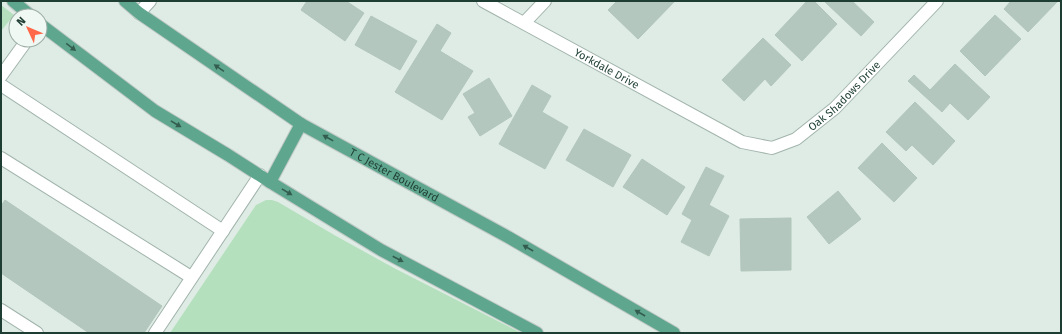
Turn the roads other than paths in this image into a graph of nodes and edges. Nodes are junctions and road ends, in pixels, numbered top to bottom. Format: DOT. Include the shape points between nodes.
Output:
graph roads {
  1 [pos="13,1"];
  2 [pos="125,1"];
  3 [pos="150,1"];
  4 [pos="483,1"];
  5 [pos="545,1"];
  6 [pos="937,1"];
  7 [pos="21,8"];
  8 [pos="139,13"];
  9 [pos="524,23"];
  10 [pos="48,30"];
  11 [pos="21,48"];
  12 [pos="1,76"];
  13 [pos="1,84"];
  14 [pos="301,124"];
  15 [pos="731,136"];
  16 [pos="1,158"];
  17 [pos="265,178"];
  18 [pos="223,231"];
  19 [pos="192,277"];
  20 [pos="1,310"];
  21 [pos="37,333"];
  22 [pos="155,333"];
  23 [pos="537,333"];
  24 [pos="674,333"];
  1 -- 7 [label="main road"];
  2 -- 8 [label="main road, T C Jester Boulevard"];
  3 -- 8 [label="street"];
  4 -- 9 [label="street, Yorkdale Drive"];
  5 -- 9 [label="street"];
  6 -- 15 [label="street, Oak Shadows Drive" via="835,108 796,139 772,148 742,142"];
  14 -- 8 [label="main road, T C Jester Boulevard, one-way"];
  9 -- 15 [label="street, Yorkdale Drive"];
  10 -- 17 [label="main road, one-way" via="154,111"];
  11 -- 12 [label="street"];
  13 -- 18 [label="street"];
  14 -- 17 [label="main road"];
  24 -- 14 [label="main road, T C Jester Boulevard, one-way" via="508,237"];
  16 -- 19 [label="street"];
  17 -- 18 [label="street"];
  17 -- 23 [label="main road, one-way" via="382,250"];
  18 -- 19 [label="street"];
  19 -- 22 [label="street"];
  20 -- 21 [label="street"];
}
